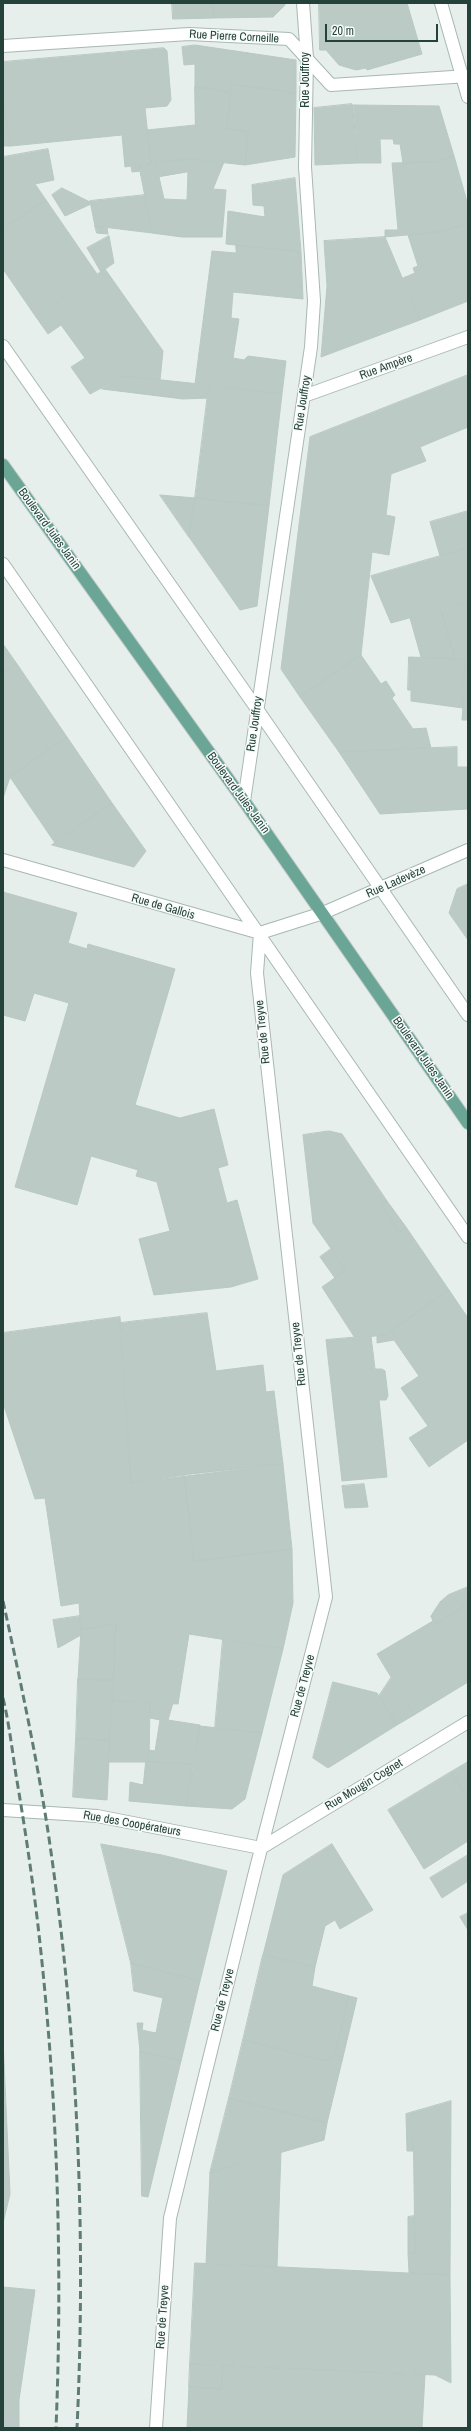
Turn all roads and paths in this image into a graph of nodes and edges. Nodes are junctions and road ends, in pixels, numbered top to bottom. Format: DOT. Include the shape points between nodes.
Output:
graph roads {
  1 [pos="303,3"];
  2 [pos="441,3"];
  3 [pos="3,46"];
  4 [pos="307,58"];
  5 [pos="465,77"];
  6 [pos="468,97"];
  7 [pos="468,337"];
  8 [pos="3,346"];
  9 [pos="304,396"];
  10 [pos="3,465"];
  11 [pos="3,564"];
  12 [pos="257,709"];
  13 [pos="244,801"];
  14 [pos="468,850"];
  15 [pos="3,860"];
  16 [pos="381,888"];
  17 [pos="324,914"];
  18 [pos="260,933"];
  19 [pos="468,1015"];
  20 [pos="468,1123"];
  21 [pos="468,1237"];
  22 [pos="468,1722"];
  23 [pos="3,1810"];
  24 [pos="260,1848"];
  25 [pos="156,2428"];
  1 -- 4 [label="street, Rue Jouffroy"];
  2 -- 5 [label="street"];
  3 -- 4 [label="street, Rue Pierre Corneille" via="189,34 289,39"];
  4 -- 5 [label="street, Rue Pierre Corneille" via="330,85"];
  4 -- 9 [label="street, Rue Jouffroy" via="305,167 314,301"];
  5 -- 6 [label="street"];
  7 -- 9 [label="street, Rue Ampère"];
  8 -- 12 [label="street"];
  9 -- 12 [label="street, Rue Jouffroy"];
  10 -- 13 [label="main road, Boulevard Jules Janin"];
  11 -- 18 [label="street"];
  12 -- 13 [label="street, Rue Jouffroy"];
  12 -- 16 [label="street"];
  13 -- 17 [label="main road, Boulevard Jules Janin"];
  14 -- 16 [label="street, Rue Ladevèze"];
  15 -- 18 [label="street, Rue de Gallois"];
  16 -- 17 [label="street, Rue Ladevèze"];
  16 -- 19 [label="street"];
  17 -- 18 [label="street"];
  17 -- 20 [label="main road, Boulevard Jules Janin"];
  18 -- 21 [label="street"];
  18 -- 24 [label="street, Rue de Treyve" via="257,973 326,1597"];
  22 -- 24 [label="street, Rue Mougin Cognet"];
  23 -- 24 [label="street, Rue des Coopérateurs" via="97,1816"];
  24 -- 25 [label="street, Rue de Treyve" via="170,2218"];
}
